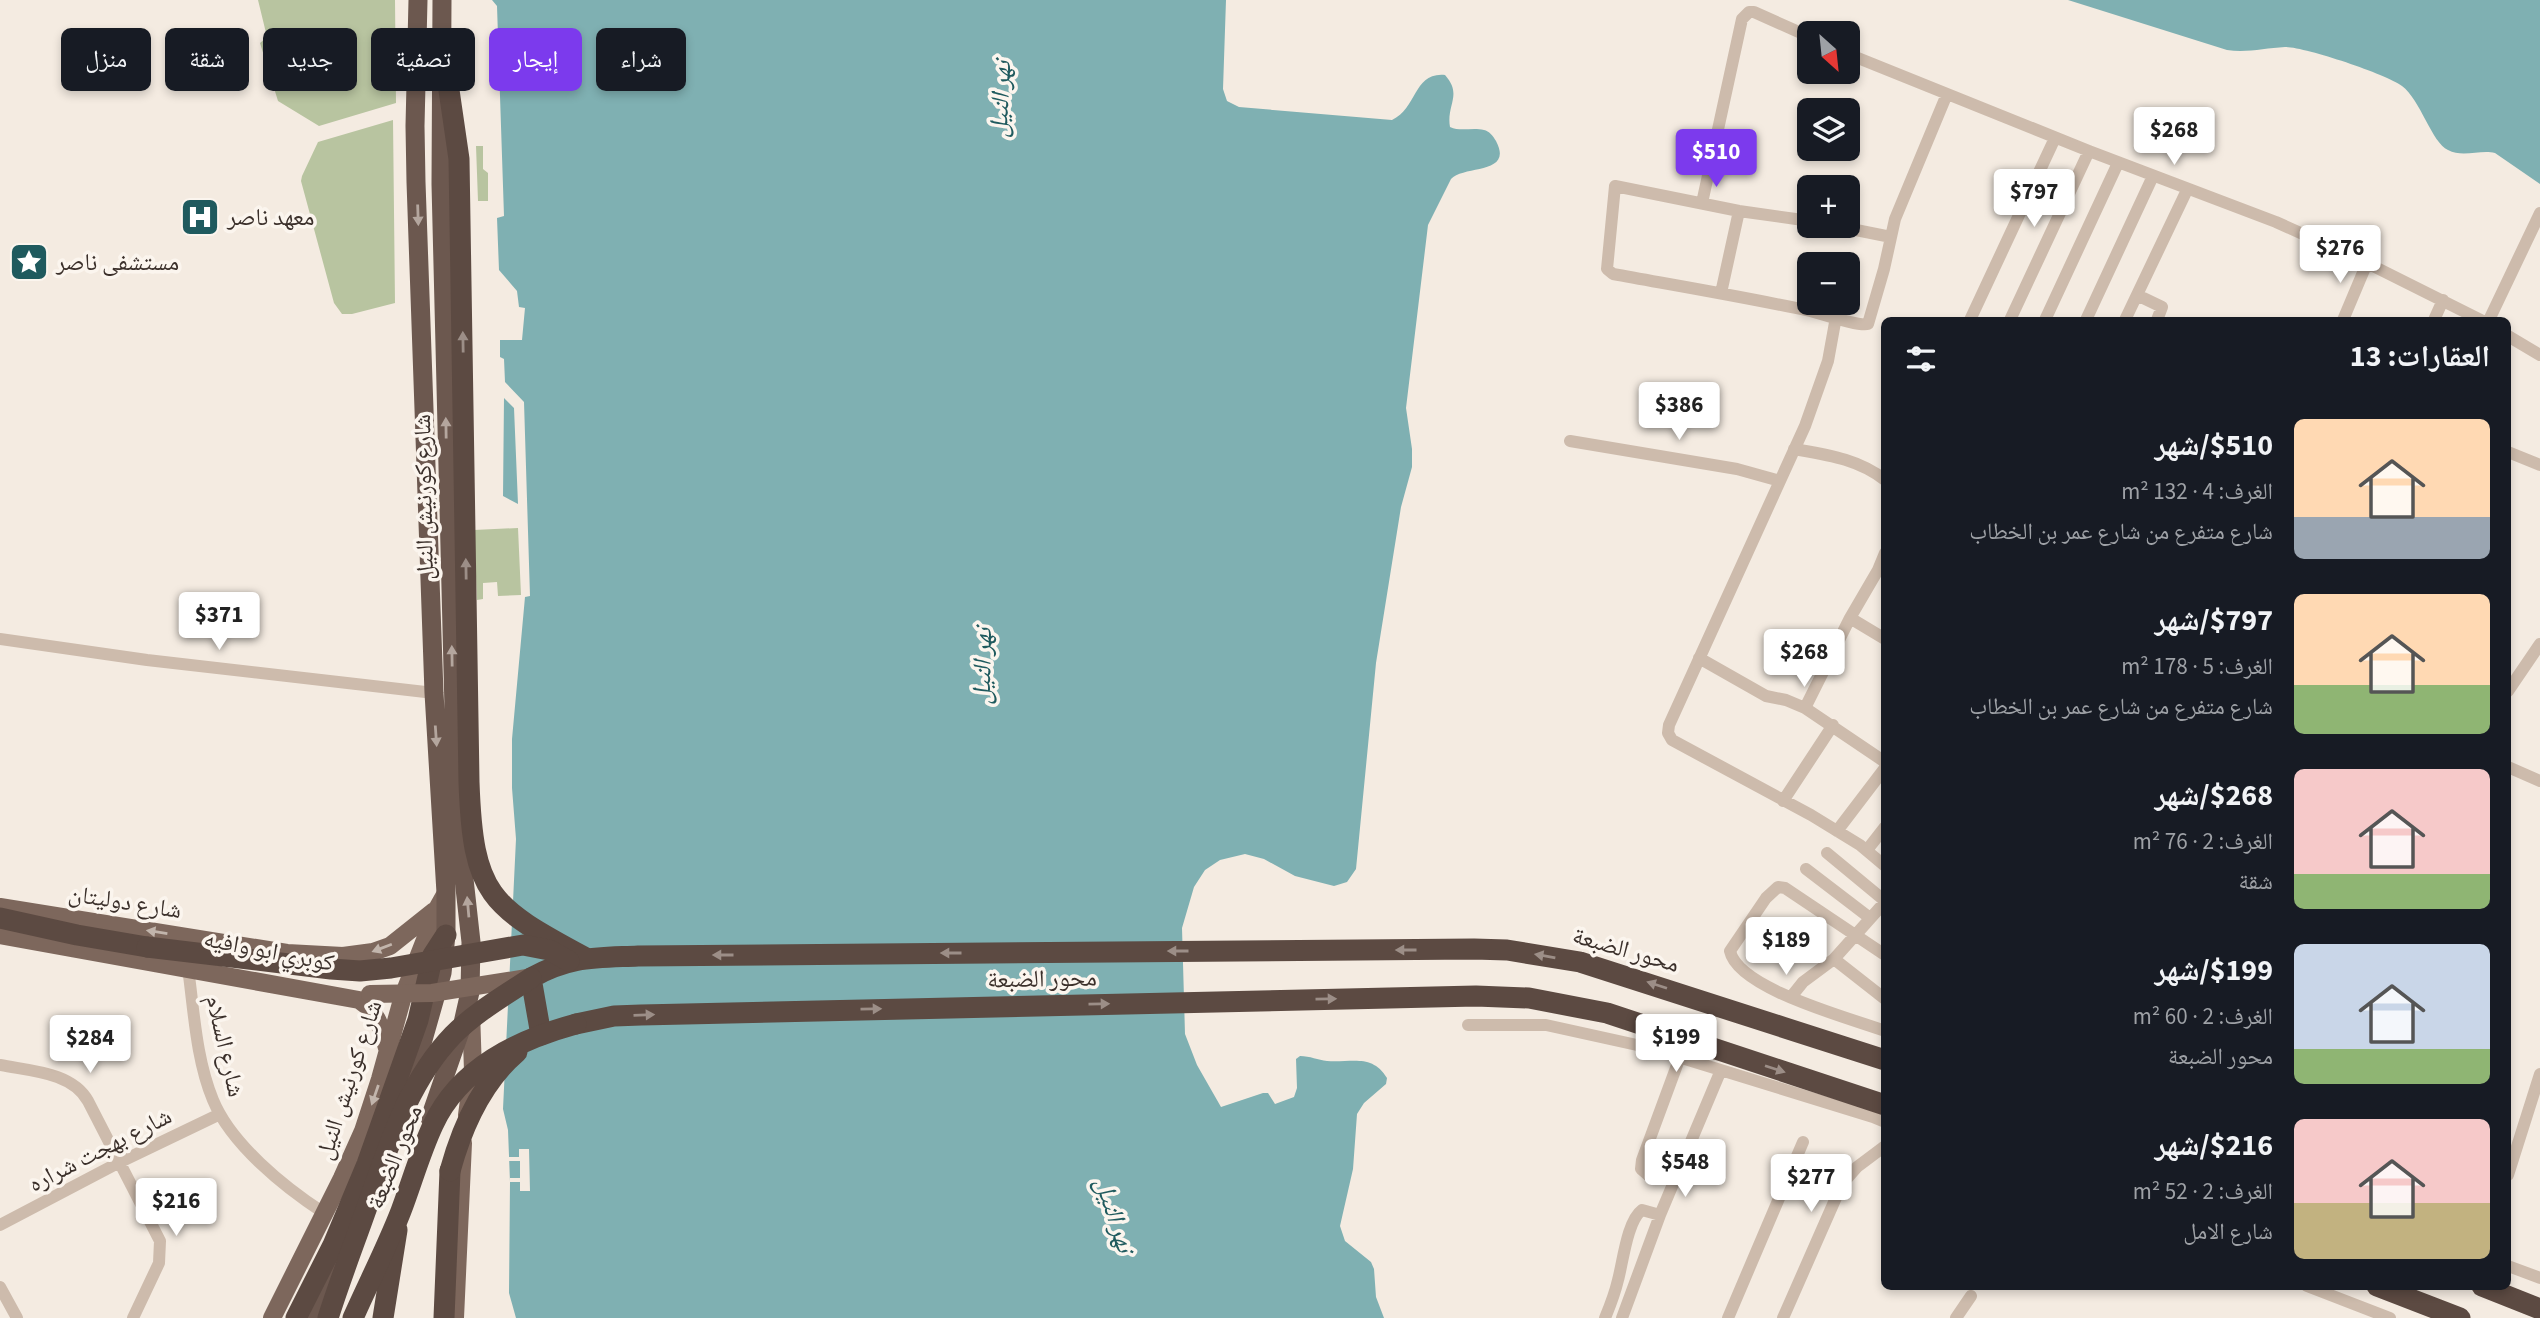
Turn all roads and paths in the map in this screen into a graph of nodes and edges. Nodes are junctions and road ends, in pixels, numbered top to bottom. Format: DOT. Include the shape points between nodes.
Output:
graph roads {
  1 [pos="418,0"];
  2 [pos="442,0"];
  3 [pos="442,28"];
  4 [pos="1797,31"];
  5 [pos="1860,59"];
  6 [pos="441,91"];
  7 [pos="451,91"];
  8 [pos="1947,94"];
  9 [pos="415,126"];
  10 [pos="441,127"];
  11 [pos="2055,138"];
  12 [pos="2089,151"];
  13 [pos="2118,163"];
  14 [pos="2153,176"];
  15 [pos="416,182"];
  16 [pos="441,184"];
  17 [pos="2186,190"];
  18 [pos="1702,203"];
  19 [pos="1739,211"];
  20 [pos="2540,213"];
  21 [pos="1797,219"];
  22 [pos="1860,231"];
  23 [pos="1891,237"];
  24 [pos="2367,263"];
  25 [pos="1721,293"];
  26 [pos="2137,295"];
  27 [pos="2443,300"];
  28 [pos="1836,317"];
  29 [pos="1971,317"];
  30 [pos="2011,317"];
  31 [pos="2046,317"];
  32 [pos="2087,317"];
  33 [pos="2126,317"];
  34 [pos="2158,317"];
  35 [pos="2344,317"];
  36 [pos="2435,317"];
  37 [pos="2475,317"];
  38 [pos="2490,317"];
  39 [pos="2511,338"];
  40 [pos="2540,355"];
  41 [pos="1570,441"];
  42 [pos="1794,449"];
  43 [pos="2511,453"];
  44 [pos="2540,465"];
  45 [pos="1881,477"];
  46 [pos="1780,481"];
  47 [pos="1881,563"];
  48 [pos="1850,618"];
  49 [pos="1881,637"];
  50 [pos="0,639"];
  51 [pos="2540,644"];
  52 [pos="1699,658"];
  53 [pos="2511,687"];
  54 [pos="433,694"];
  55 [pos="1805,708"];
  56 [pos="1833,725"];
  57 [pos="1881,759"];
  58 [pos="2511,768"];
  59 [pos="1881,773"];
  60 [pos="2540,781"];
  61 [pos="1783,801"];
  62 [pos="1837,831"];
  63 [pos="1881,832"];
  64 [pos="1867,850"];
  65 [pos="1827,853"];
  66 [pos="1881,862"];
  67 [pos="1806,869"];
  68 [pos="1881,899"];
  69 [pos="442,901"];
  70 [pos="1881,906"];
  71 [pos="0,907"];
  72 [pos="0,918"];
  73 [pos="1870,918"];
  74 [pos="0,927"];
  75 [pos="1856,934"];
  76 [pos="0,935"];
  77 [pos="446,935"];
  78 [pos="1881,952"];
  79 [pos="578,959"];
  80 [pos="1834,959"];
  81 [pos="188,968"];
  82 [pos="531,978"];
  83 [pos="470,992"];
  84 [pos="1881,996"];
  85 [pos="1791,997"];
  86 [pos="1468,1025"];
  87 [pos="1881,1030"];
  88 [pos="541,1035"];
  89 [pos="387,1049"];
  90 [pos="1680,1058"];
  91 [pos="1881,1059"];
  92 [pos="0,1065"];
  93 [pos="1721,1070"];
  94 [pos="2540,1074"];
  95 [pos="1881,1104"];
  96 [pos="219,1114"];
  97 [pos="1881,1120"];
  98 [pos="1803,1142"];
  99 [pos="1881,1149"];
  100 [pos="120,1162"];
  101 [pos="2511,1166"];
  102 [pos="1648,1175"];
  103 [pos="324,1213"];
  104 [pos="400,1213"];
  105 [pos="1661,1215"];
  106 [pos="0,1225"];
  107 [pos="2511,1267"];
  108 [pos="2540,1278"];
  109 [pos="0,1287"];
  110 [pos="2315,1290"];
  111 [pos="2386,1290"];
  112 [pos="2492,1290"];
  113 [pos="1971,1296"];
  114 [pos="2540,1309"];
  115 [pos="2364,1313"];
  116 [pos="17,1318"];
  117 [pos="133,1318"];
  118 [pos="272,1318"];
  119 [pos="296,1318"];
  120 [pos="313,1318"];
  121 [pos="328,1318"];
  122 [pos="343,1318"];
  123 [pos="353,1318"];
  124 [pos="383,1318"];
  125 [pos="444,1318"];
  126 [pos="454,1318"];
  127 [pos="1605,1318"];
  128 [pos="1622,1318"];
  129 [pos="1728,1318"];
  130 [pos="1783,1318"];
  131 [pos="1956,1318"];
  132 [pos="2390,1318"];
  133 [pos="2460,1318"];
  1 -- 9 [label="highway, شارع كورنيش النيل"];
  2 -- 3 [label="highway, شارع كورنيش النيل"];
  4 -- 18 [label="street" via="1754,12 1745,15"];
  5 -- 8 [label="street"];
  6 -- 10 [label="highway, شارع كورنيش النيل"];
  79 -- 7 [label="highway, one-way" via="504,908 484,880 473,844 462,263"];
  8 -- 11 [label="street"];
  8 -- 23 [label="street"];
  9 -- 10 [label="highway" via="431,133"];
  9 -- 15 [label="highway, شارع كورنيش النيل"];
  10 -- 16 [label="highway, شارع كورنيش النيل"];
  11 -- 12 [label="street"];
  11 -- 29 [label="street"];
  12 -- 13 [label="street"];
  12 -- 30 [label="street"];
  13 -- 14 [label="street"];
  13 -- 31 [label="street"];
  14 -- 17 [label="street"];
  14 -- 32 [label="street"];
  15 -- 16 [label="highway" via="432,177"];
  15 -- 54 [label="highway, شارع كورنيش النيل, one-way"];
  83 -- 16 [label="highway, شارع كورنيش النيل, one-way" via="471,942 456,790"];
  17 -- 24 [label="street" via="2276,222"];
  17 -- 26 [label="street"];
  18 -- 19 [label="street"];
  18 -- 25 [label="street" via="1614,187 1607,269 1613,274"];
  19 -- 21 [label="street"];
  19 -- 25 [label="street"];
  20 -- 38 [label="street"];
  22 -- 23 [label="street"];
  23 -- 28 [label="street" via="1868,324"];
  24 -- 27 [label="street"];
  24 -- 35 [label="street"];
  25 -- 28 [label="street"];
  26 -- 33 [label="street"];
  26 -- 34 [label="street" via="2162,307"];
  27 -- 36 [label="street"];
  27 -- 37 [label="street"];
  28 -- 42 [label="street" via="1822,383"];
  39 -- 40 [label="street"];
  41 -- 46 [label="street"];
  42 -- 45 [label="street" via="1851,460"];
  42 -- 46 [label="street"];
  43 -- 44 [label="street"];
  46 -- 52 [label="street"];
  47 -- 48 [label="street"];
  48 -- 49 [label="street"];
  48 -- 55 [label="street"];
  50 -- 54 [label="street"];
  51 -- 53 [label="street"];
  52 -- 55 [label="street" via="1766,696"];
  52 -- 61 [label="street" via="1669,725 1670,737"];
  54 -- 69 [label="highway, شارع كورنيش النيل, one-way"];
  55 -- 56 [label="street"];
  56 -- 57 [label="street"];
  56 -- 61 [label="street"];
  58 -- 60 [label="street"];
  59 -- 62 [label="street"];
  61 -- 62 [label="street"];
  62 -- 64 [label="street"];
  63 -- 64 [label="street"];
  64 -- 66 [label="street"];
  65 -- 68 [label="street"];
  67 -- 73 [label="street"];
  69 -- 71 [label="main road, شارع دوليتان, one-way" via="390,946 343,956 287,953"];
  69 -- 77 [label="highway, شارع كورنيش النيل"];
  69 -- 89 [label="main road, شارع كورنيش النيل"];
  70 -- 73 [label="street"];
  72 -- 79 [label="highway, bridge" via="147,947 331,969 402,966 523,945"];
  73 -- 75 [label="street"];
  74 -- 82 [label="main road, كوبري ابو وافيه, bridge" via="370,995 432,993"];
  75 -- 78 [label="street"];
  75 -- 80 [label="street"];
  75 -- 85 [label="street" via="1785,888 1773,890 1730,954 1746,974"];
  76 -- 81 [label="main road"];
  77 -- 119 [label="highway" via="433,955 418,1020 367,1164"];
  77 -- 120 [label="highway, شارع كورنيش النيل" via="432,1014 379,1181"];
  79 -- 82 [label="highway, محور الضبعة"];
  91 -- 79 [label="highway, محور الضبعة, one-way" via="1618,972 1507,950"];
  80 -- 84 [label="street"];
  80 -- 85 [label="street" via="1802,982"];
  81 -- 89 [label="main road" via="359,1000 379,1020"];
  81 -- 96 [label="street, شارع السلام" via="199,1046"];
  82 -- 88 [label="highway"];
  82 -- 121 [label="highway, محور الضبعة, bridge" via="467,1022 419,1080 393,1133"];
  83 -- 122 [label="highway, شارع كورنيش النيل" via="446,1079"];
  83 -- 126 [label="main road, شارع كورنيش النيل" via="473,1071 463,1142"];
  85 -- 87 [label="street"];
  86 -- 90 [label="street" via="1546,1025"];
  88 -- 95 [label="highway, محور الضبعة, one-way, bridge" via="597,1019 641,1014 1529,998 1606,1013"];
  88 -- 104 [label="highway, محور الضبعة, bridge" via="485,1063 455,1091 433,1125"];
  88 -- 125 [label="highway, bridge" via="495,1074 457,1145 450,1171"];
  89 -- 103 [label="main road, شارع كورنيش النيل, one-way" via="363,1132"];
  90 -- 93 [label="street"];
  90 -- 102 [label="street" via="1642,1160 1641,1169"];
  92 -- 100 [label="street" via="75,1084"];
  93 -- 97 [label="street"];
  93 -- 105 [label="street"];
  94 -- 101 [label="street"];
  96 -- 100 [label="street, شارع بهجت شراره"];
  96 -- 103 [label="street, شارع السلام" via="265,1169"];
  98 -- 129 [label="street"];
  99 -- 130 [label="street" via="1842,1184"];
  100 -- 106 [label="street, شارع بهجت شراره"];
  100 -- 117 [label="street" via="160,1241 159,1264"];
  103 -- 118 [label="main road, شارع كورنيش النيل"];
  104 -- 123 [label="highway, محور الضبعة, bridge"];
  104 -- 124 [label="highway, bridge"];
  105 -- 127 [label="street" via="1637,1213"];
  105 -- 128 [label="street"];
  107 -- 108 [label="street"];
  109 -- 116 [label="street"];
  110 -- 115 [label="street"];
  111 -- 133 [label="highway"];
  112 -- 114 [label="highway"];
  113 -- 131 [label="street"];
  115 -- 132 [label="street"];
}
